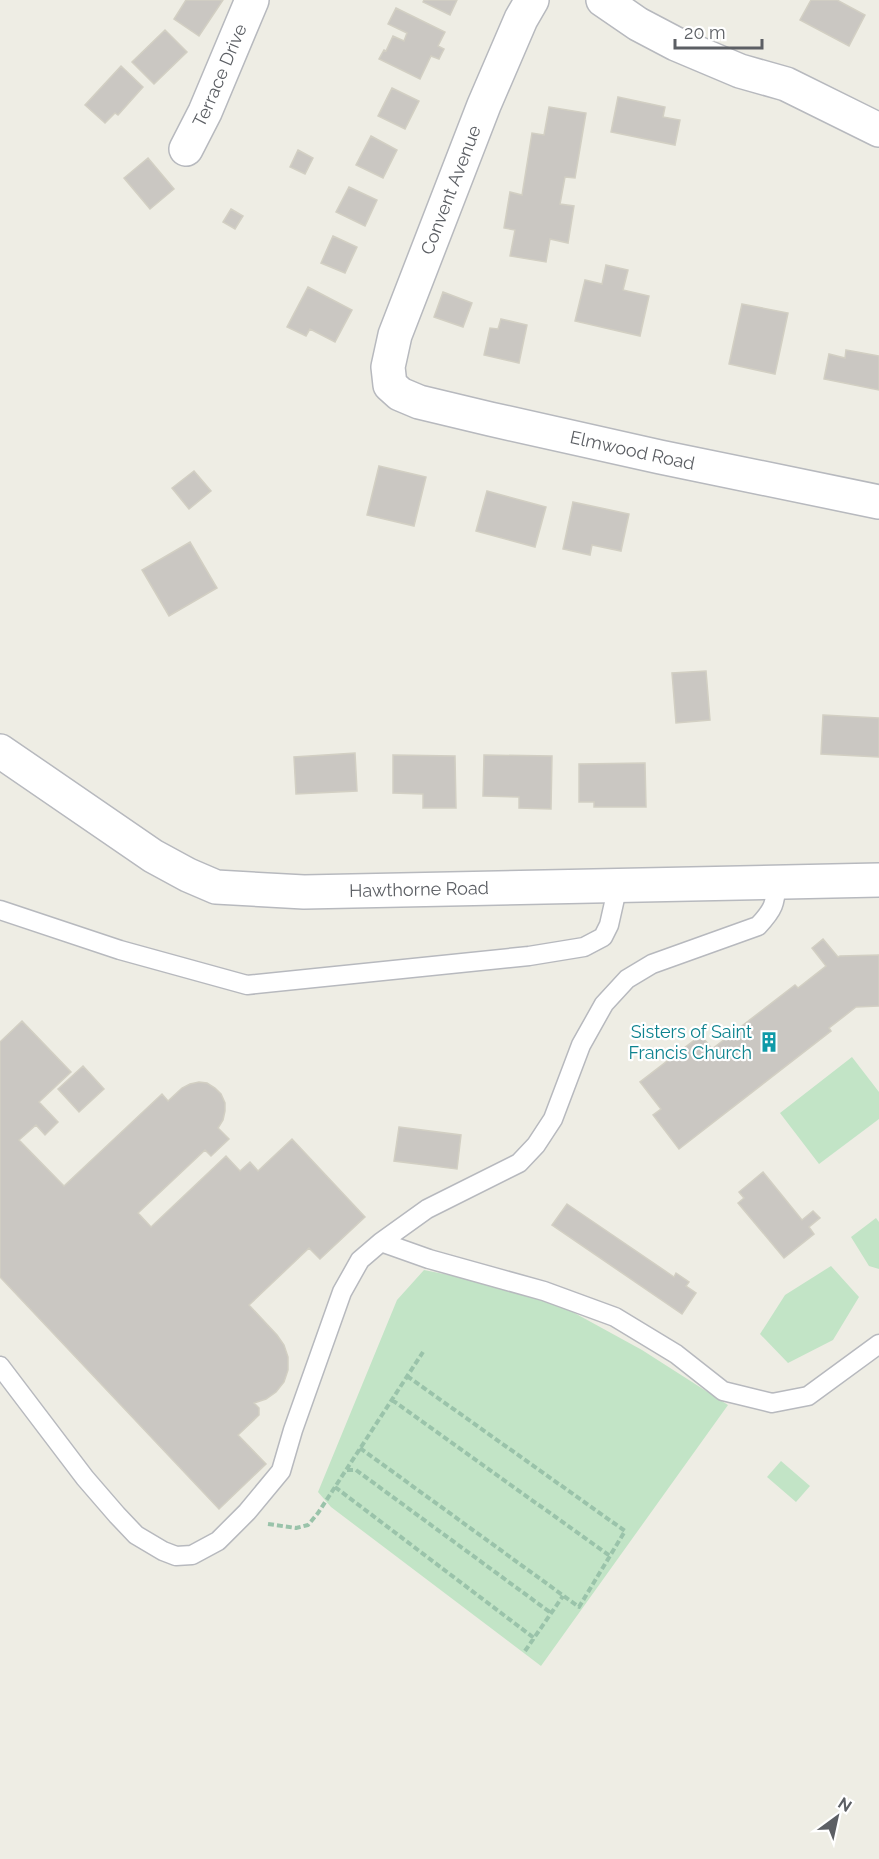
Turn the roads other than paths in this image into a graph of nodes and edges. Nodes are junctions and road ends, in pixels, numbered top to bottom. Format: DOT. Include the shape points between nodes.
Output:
graph roads {
  1 [pos="252,0"];
  2 [pos="532,0"];
  3 [pos="603,0"];
  4 [pos="879,130"];
  5 [pos="186,149"];
  6 [pos="390,385"];
  7 [pos="879,502"];
  8 [pos="0,751"];
  9 [pos="879,880"];
  10 [pos="777,882"];
  11 [pos="618,885"];
  12 [pos="0,910"];
  13 [pos="381,1242"];
  14 [pos="879,1344"];
  15 [pos="0,1366"];
  1 -- 5 [label="street, Terrace Drive"];
  2 -- 6 [label="street, Convent Avenue" via="484,105 395,335 388,367"];
  3 -- 4 [label="street" via="676,44 740,71 786,84"];
  6 -- 7 [label="street, Elmwood Road" via="419,402 480,417"];
  8 -- 11 [label="street, Hawthorne Road" via="153,856 216,887 304,892"];
  9 -- 10 [label="street, Hawthorne Road"];
  10 -- 11 [label="street, Hawthorne Road"];
  10 -- 13 [label="lane" via="771,912 758,926 652,964 627,979 604,1004 580,1045 553,1119 519,1163 427,1209"];
  11 -- 12 [label="lane" via="603,937 584,947 247,985 120,950"];
  13 -- 14 [label="lane" via="544,1291 615,1317 676,1354 723,1391 772,1403 808,1396"];
  13 -- 15 [label="lane" via="360,1260 342,1292 281,1471 218,1540 192,1555 176,1556 136,1535 85,1478"];
}
